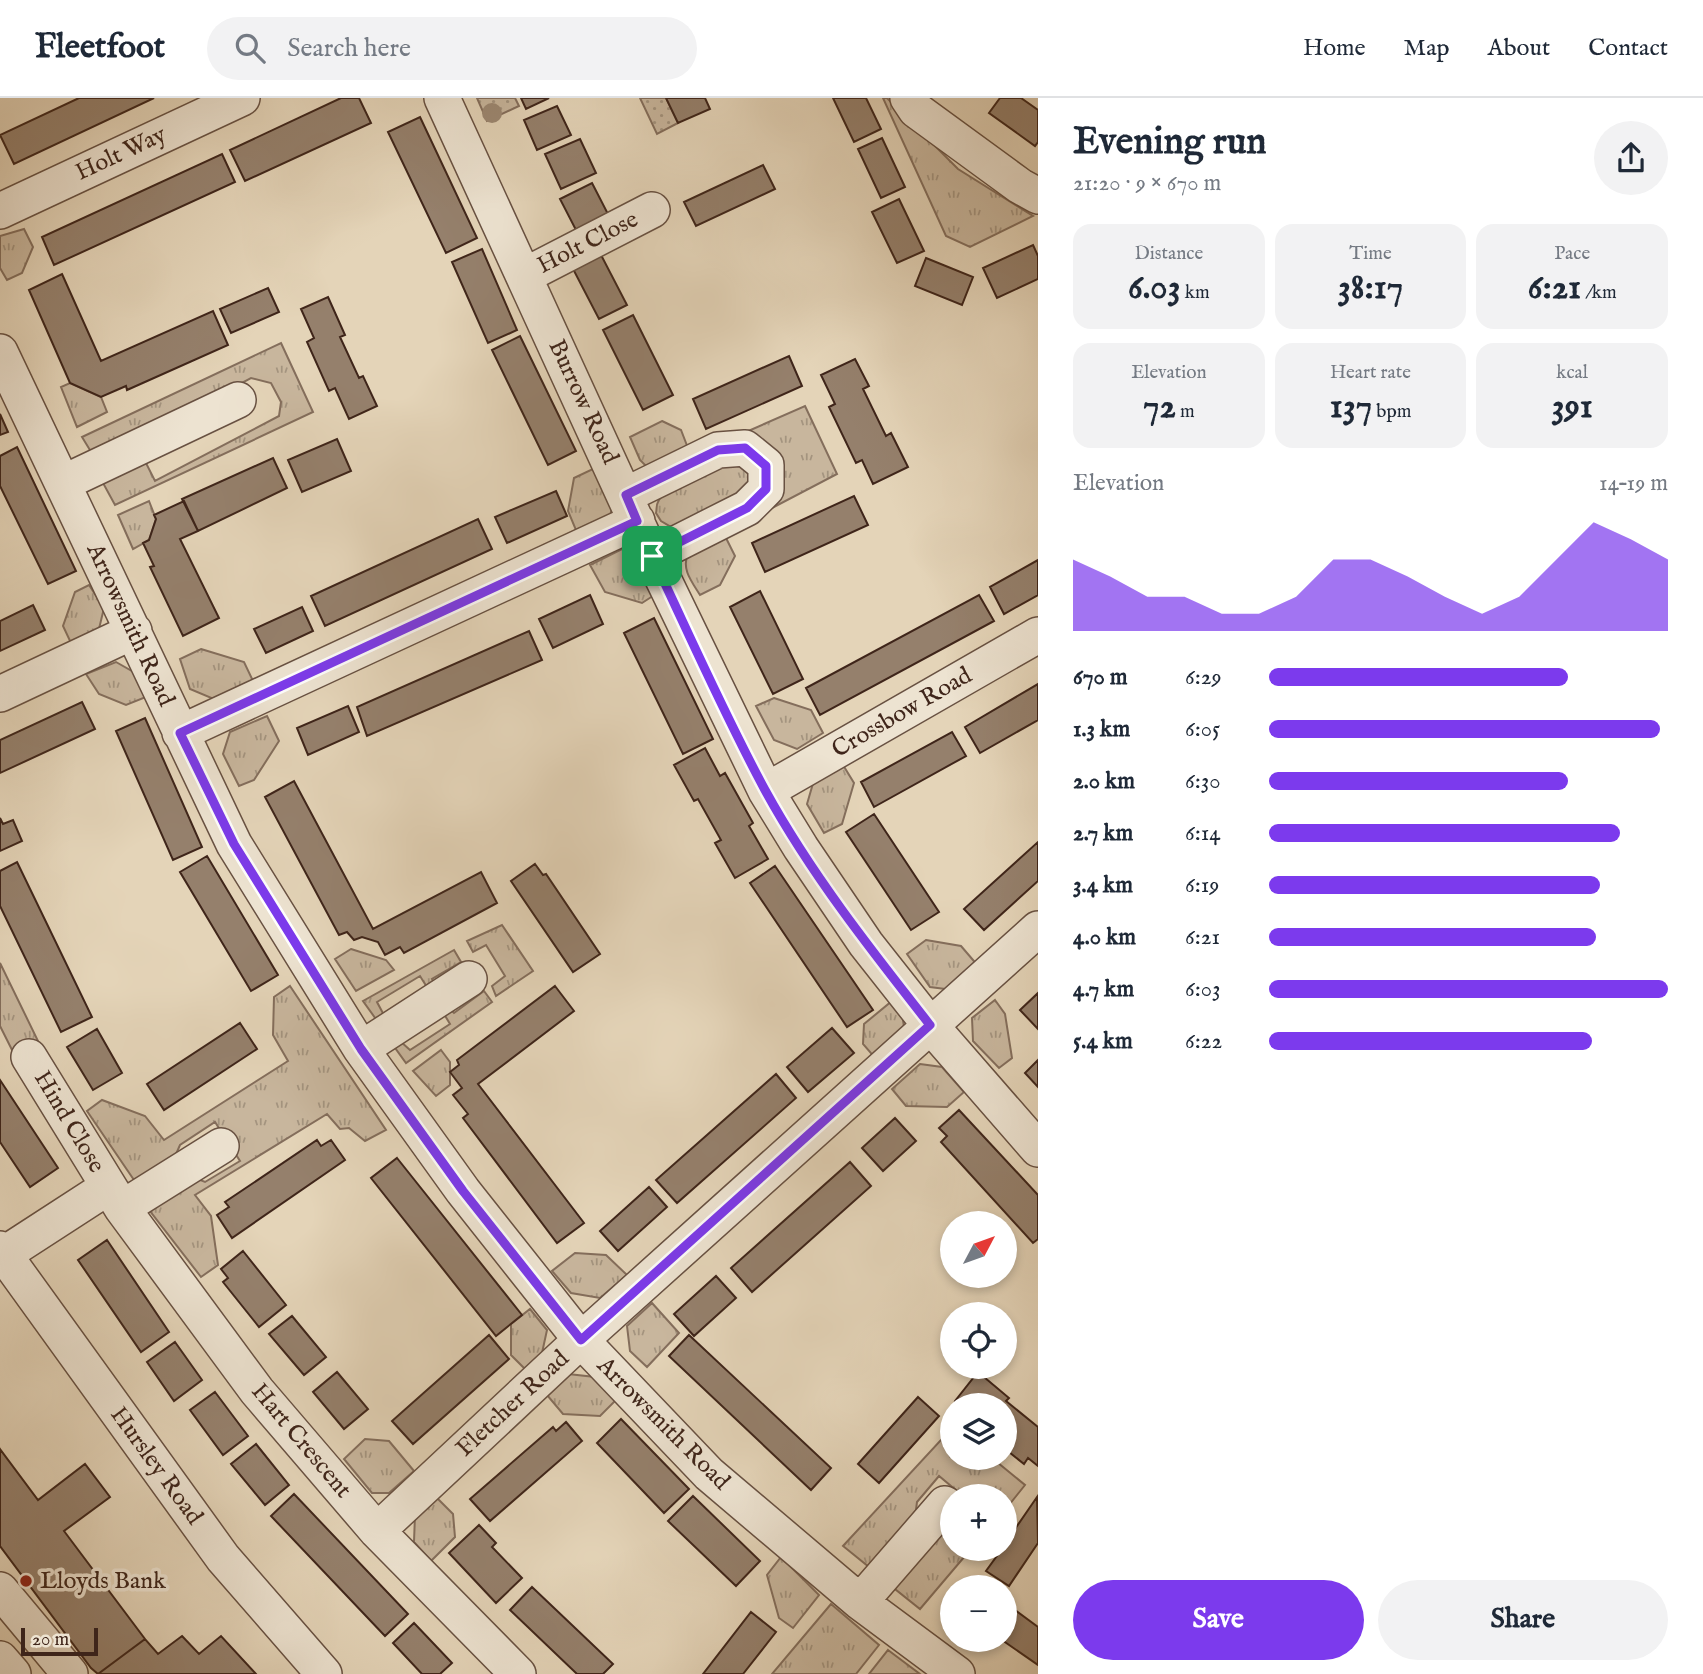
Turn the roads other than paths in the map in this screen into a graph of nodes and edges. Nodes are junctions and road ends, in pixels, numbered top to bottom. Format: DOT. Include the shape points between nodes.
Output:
graph roads {
  1 [pos="242,98"];
  2 [pos="442,98"];
  3 [pos="908,98"];
  4 [pos="1038,196"];
  5 [pos="652,210"];
  6 [pos="0,211"];
  7 [pos="524,275"];
  8 [pos="0,352"];
  9 [pos="239,400"];
  10 [pos="63,483"];
  11 [pos="631,508"];
  12 [pos="652,556"];
  13 [pos="134,631"];
  14 [pos="1038,635"];
  15 [pos="0,694"];
  16 [pos="180,733"];
  17 [pos="766,791"];
  18 [pos="1038,929"];
  19 [pos="469,979"];
  20 [pos="930,1025"];
  21 [pos="361,1049"];
  22 [pos="29,1057"];
  23 [pos="221,1146"];
  24 [pos="1038,1149"];
  25 [pos="115,1198"];
  26 [pos="1,1253"];
  27 [pos="581,1340"];
  28 [pos="940,1510"];
  29 [pos="377,1531"];
  30 [pos="0,1590"];
  31 [pos="860,1602"];
  32 [pos="0,1659"];
  33 [pos="13,1674"];
  34 [pos="70,1674"];
  35 [pos="324,1674"];
  36 [pos="518,1674"];
  37 [pos="957,1674"];
  1 -- 6 [label="street, Holt Way"];
  2 -- 7 [label="street, Burrow Road"];
  3 -- 4 [label="street" via="916,110"];
  5 -- 7 [label="street, Holt Close"];
  7 -- 11 [label="street, Burrow Road"];
  8 -- 10 [label="street, Arrowsmith Road"];
  9 -- 10 [label="street"];
  10 -- 13 [label="street, Arrowsmith Road"];
  11 -- 12 [label="street, Burrow Road"];
  11 -- 12 [label="street" via="718,450 745,448 766,466 766,489 747,508"];
  11 -- 16 [label="street"];
  12 -- 17 [label="street, Burrow Road"];
  13 -- 15 [label="street"];
  13 -- 16 [label="street, Arrowsmith Road"];
  14 -- 17 [label="street, Crossbow Road"];
  16 -- 21 [label="street, Arrowsmith Road" via="234,844"];
  17 -- 20 [label="street, Burrow Road" via="866,944"];
  18 -- 20 [label="street, Fletcher Road"];
  19 -- 21 [label="street"];
  20 -- 24 [label="street, Burrow Road"];
  20 -- 27 [label="street, Fletcher Road"];
  21 -- 27 [label="street, Arrowsmith Road" via="463,1191"];
  22 -- 25 [label="street, Hind Close"];
  23 -- 25 [label="street"];
  25 -- 26 [label="street"];
  25 -- 29 [label="street, Hart Crescent" via="257,1391"];
  26 -- 35 [label="street, Hursley Road" via="223,1558"];
  27 -- 29 [label="street, Fletcher Road"];
  27 -- 31 [label="street, Arrowsmith Road" via="709,1474"];
  28 -- 31 [label="street"];
  29 -- 36 [label="street, Hart Crescent"];
  30 -- 34 [label="street"];
  31 -- 37 [label="street, Arrowsmith Road"];
  32 -- 33 [label="street"];
}
